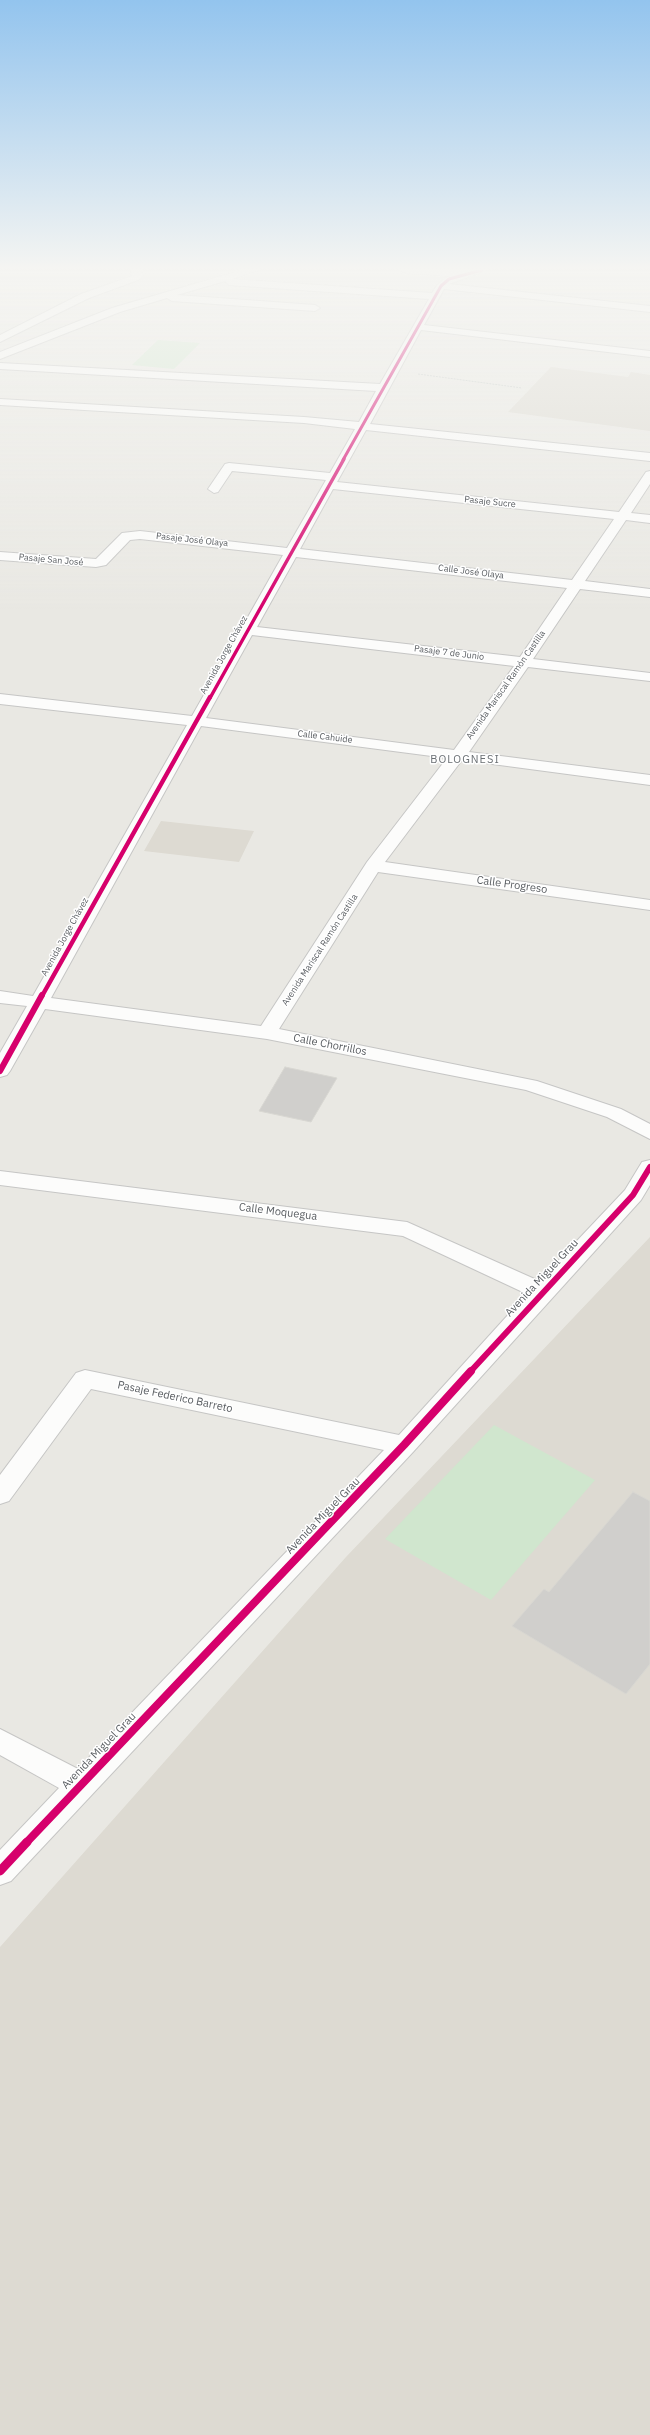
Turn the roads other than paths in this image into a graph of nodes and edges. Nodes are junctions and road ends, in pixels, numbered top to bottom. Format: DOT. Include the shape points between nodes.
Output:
graph roads {
  1 [pos="308,384"];
  2 [pos="387,384"];
  3 [pos="384,388"];
  4 [pos="0,402"];
  5 [pos="363,425"];
  6 [pos="650,457"];
  7 [pos="650,475"];
  8 [pos="331,481"];
  9 [pos="214,489"];
  10 [pos="621,515"];
  11 [pos="650,518"];
  12 [pos="292,551"];
  13 [pos="0,556"];
  14 [pos="101,562"];
  15 [pos="574,584"];
  16 [pos="650,593"];
  17 [pos="248,630"];
  18 [pos="524,662"];
  19 [pos="650,677"];
  20 [pos="2,702"];
  21 [pos="197,721"];
  22 [pos="459,754"];
  23 [pos="650,780"];
  24 [pos="373,866"];
  25 [pos="650,905"];
  26 [pos="0,997"];
  27 [pos="39,1002"];
  28 [pos="267,1033"];
  29 [pos="0,1071"];
  30 [pos="650,1132"];
  31 [pos="650,1167"];
  32 [pos="0,1178"];
  33 [pos="542,1292"];
  34 [pos="404,1445"];
  35 [pos="0,1494"];
  36 [pos="0,1741"];
  37 [pos="80,1785"];
  38 [pos="0,1871"];
  1 -- 3 [label="street"];
  2 -- 3 [label="street, Avenida Jorge Chávez"];
  3 -- 5 [label="street, Avenida Jorge Chávez"];
  4 -- 5 [label="street"];
  5 -- 6 [label="street"];
  5 -- 8 [label="street, Avenida Jorge Chávez"];
  7 -- 10 [label="street, Avenida Mariscal Ramón Castilla"];
  8 -- 9 [label="street, Pasaje Sucre" via="229,467"];
  8 -- 10 [label="street, Pasaje Sucre"];
  8 -- 12 [label="street, Avenida Jorge Chávez"];
  10 -- 11 [label="street, Pasaje Sucre"];
  10 -- 15 [label="street, Avenida Mariscal Ramón Castilla"];
  12 -- 14 [label="street, Pasaje José Olaya" via="140,535 127,536 121,540"];
  12 -- 15 [label="street, Calle José Olaya"];
  12 -- 17 [label="street, Avenida Jorge Chávez"];
  13 -- 14 [label="street, Pasaje San José"];
  15 -- 16 [label="street, Calle José Olaya"];
  15 -- 18 [label="street, Avenida Mariscal Ramón Castilla"];
  17 -- 18 [label="street, Pasaje 7 de Junio"];
  17 -- 21 [label="street, Avenida Jorge Chávez"];
  18 -- 19 [label="street, Pasaje 7 de Junio"];
  18 -- 22 [label="street, Avenida Mariscal Ramón Castilla"];
  20 -- 21 [label="street, Calle Cahuide"];
  21 -- 22 [label="street, Calle Cahuide"];
  21 -- 27 [label="street, Avenida Jorge Chávez"];
  22 -- 23 [label="street, Calle Cahuide"];
  22 -- 24 [label="street, Avenida Mariscal Ramón Castilla"];
  24 -- 25 [label="street, Calle Progreso"];
  24 -- 28 [label="street, Avenida Mariscal Ramón Castilla"];
  26 -- 27 [label="street, Calle Chorrillos"];
  27 -- 28 [label="street, Calle Chorrillos"];
  27 -- 29 [label="street, Avenida Jorge Chávez"];
  28 -- 30 [label="street, Calle Chorrillos" via="530,1084 614,1113"];
  31 -- 33 [label="street, Avenida Miguel Grau" via="633,1195"];
  32 -- 33 [label="street, Calle Moquegua" via="407,1228"];
  33 -- 34 [label="street, Avenida Miguel Grau"];
  34 -- 35 [label="street, Pasaje Federico Barreto" via="85,1379"];
  34 -- 37 [label="street, Avenida Miguel Grau"];
  36 -- 37 [label="street"];
  37 -- 38 [label="street, Avenida Miguel Grau"];
}
